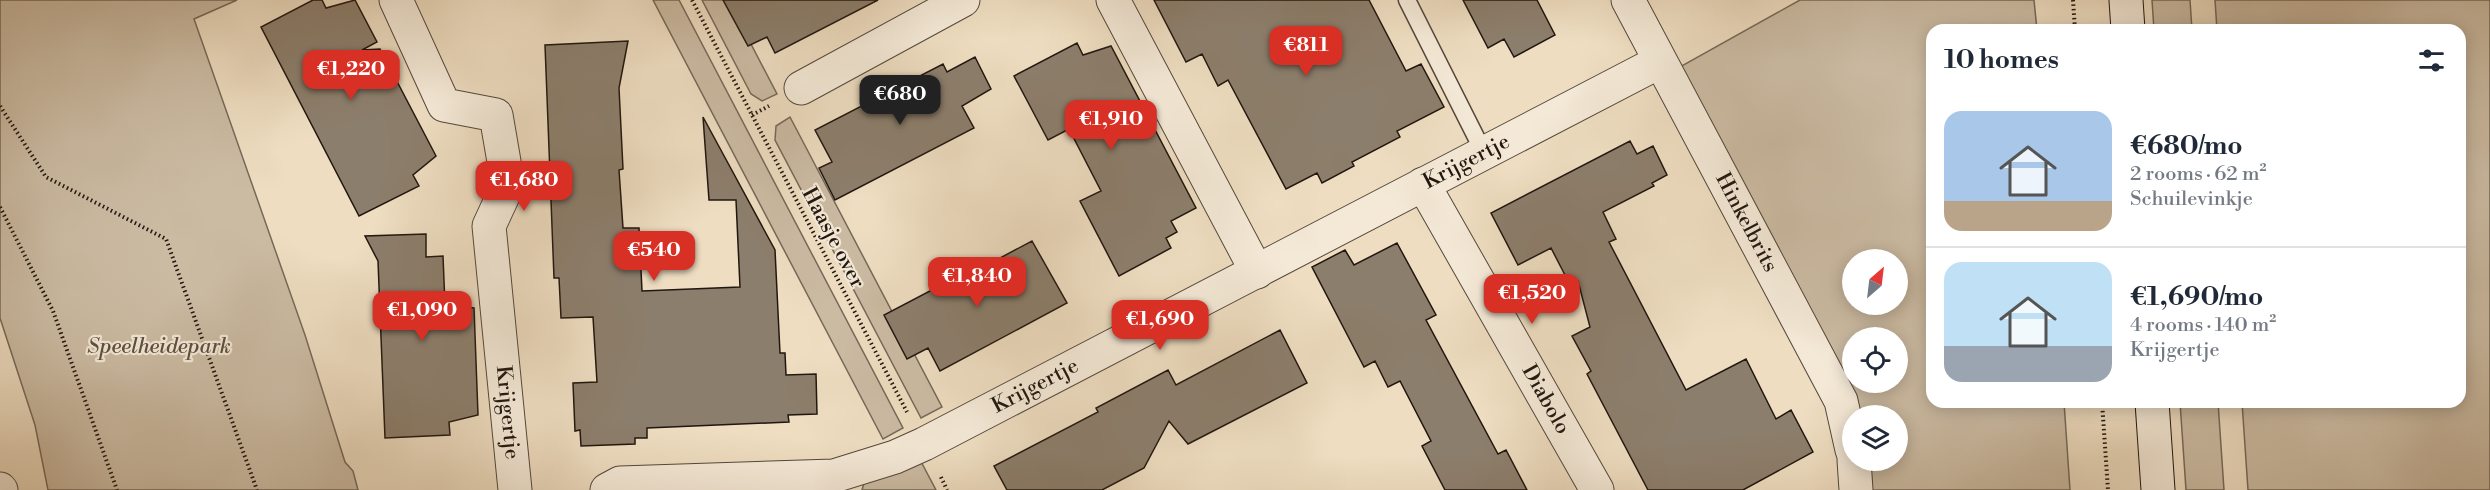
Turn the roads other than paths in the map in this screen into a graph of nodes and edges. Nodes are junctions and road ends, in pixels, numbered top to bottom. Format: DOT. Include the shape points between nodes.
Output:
graph roads {
  1 [pos="396,0"];
  2 [pos="963,0"];
  3 [pos="1113,0"];
  4 [pos="1407,0"];
  5 [pos="1628,0"];
  6 [pos="2126,0"];
  7 [pos="2128,24"];
  8 [pos="1659,62"];
  9 [pos="801,88"];
  10 [pos="1484,153"];
  11 [pos="1423,184"];
  12 [pos="1257,272"];
  13 [pos="1842,405"];
  14 [pos="2152,408"];
  15 [pos="1855,471"];
  16 [pos="834,483"];
  17 [pos="515,490"];
  18 [pos="607,490"];
  19 [pos="1597,490"];
  20 [pos="1856,490"];
  21 [pos="2158,490"];
  1 -- 17 [label="street, Krijgertje" via="444,105 496,114 508,185 489,226"];
  2 -- 9 [label="street"];
  3 -- 12 [label="street"];
  4 -- 10 [label="lane"];
  5 -- 8 [label="street, Hinkelbrits"];
  6 -- 7 [label="street"];
  8 -- 10 [label="street, Krijgertje"];
  8 -- 13 [label="street, Hinkelbrits"];
  10 -- 11 [label="street, Krijgertje"];
  11 -- 12 [label="street, Krijgertje"];
  11 -- 19 [label="street, Diabolo"];
  12 -- 16 [label="street, Krijgertje" via="924,444"];
  14 -- 21 [label="street"];
  15 -- 20 [label="street"];
  16 -- 18 [label="street, Krijgertje" via="620,483"];
}
